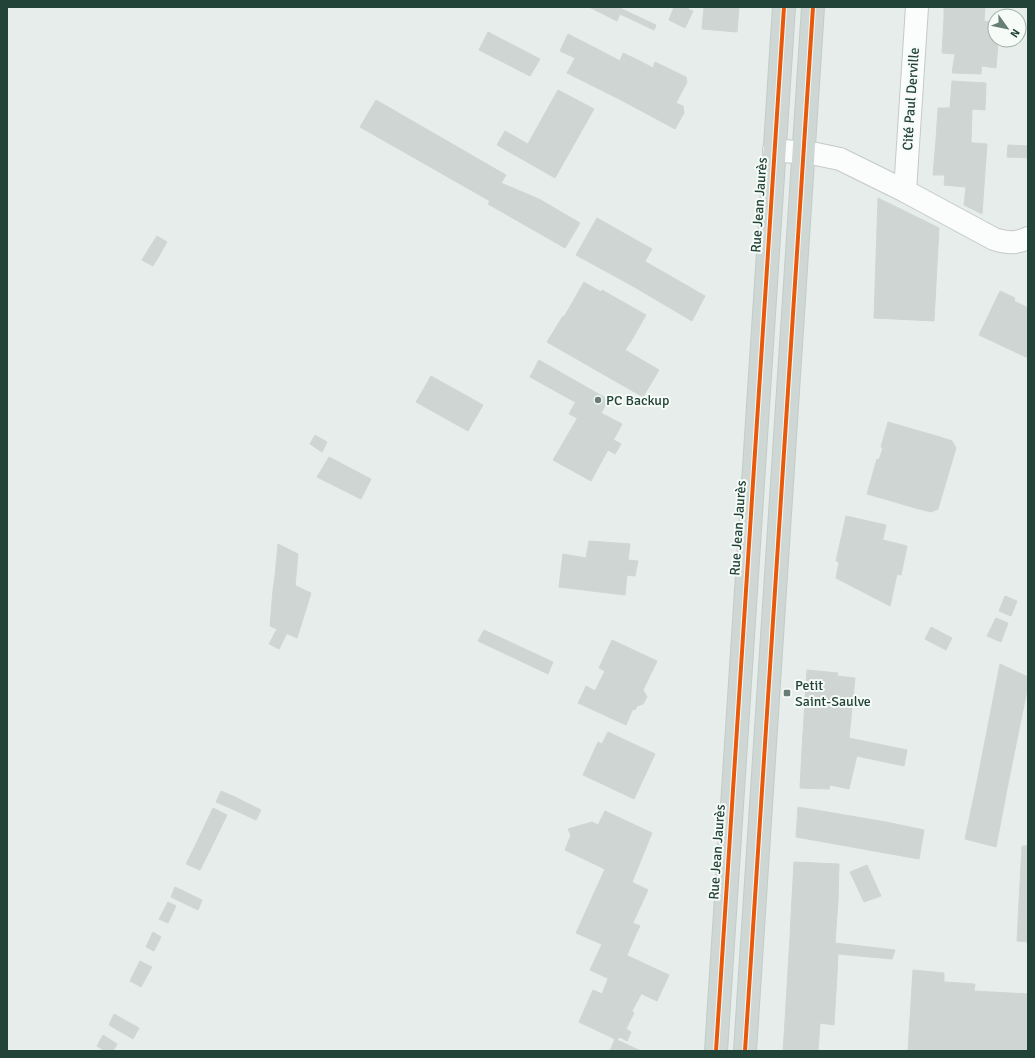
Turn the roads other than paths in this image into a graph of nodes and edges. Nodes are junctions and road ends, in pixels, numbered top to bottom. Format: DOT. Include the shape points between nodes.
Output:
graph roads {
  1 [pos="784,7"];
  2 [pos="813,7"];
  3 [pos="917,7"];
  4 [pos="774,150"];
  5 [pos="803,152"];
  6 [pos="905,192"];
  7 [pos="1028,238"];
  8 [pos="716,1051"];
  9 [pos="745,1051"];
  1 -- 4 [label="main road, Rue Jean Jaurès"];
  2 -- 5 [label="main road"];
  3 -- 6 [label="street, Cité Paul Derville"];
  4 -- 5 [label="street"];
  4 -- 8 [label="main road, Rue Jean Jaurès"];
  5 -- 6 [label="street" via="840,159"];
  5 -- 9 [label="main road"];
  6 -- 7 [label="street" via="994,239 1013,243"];
}
